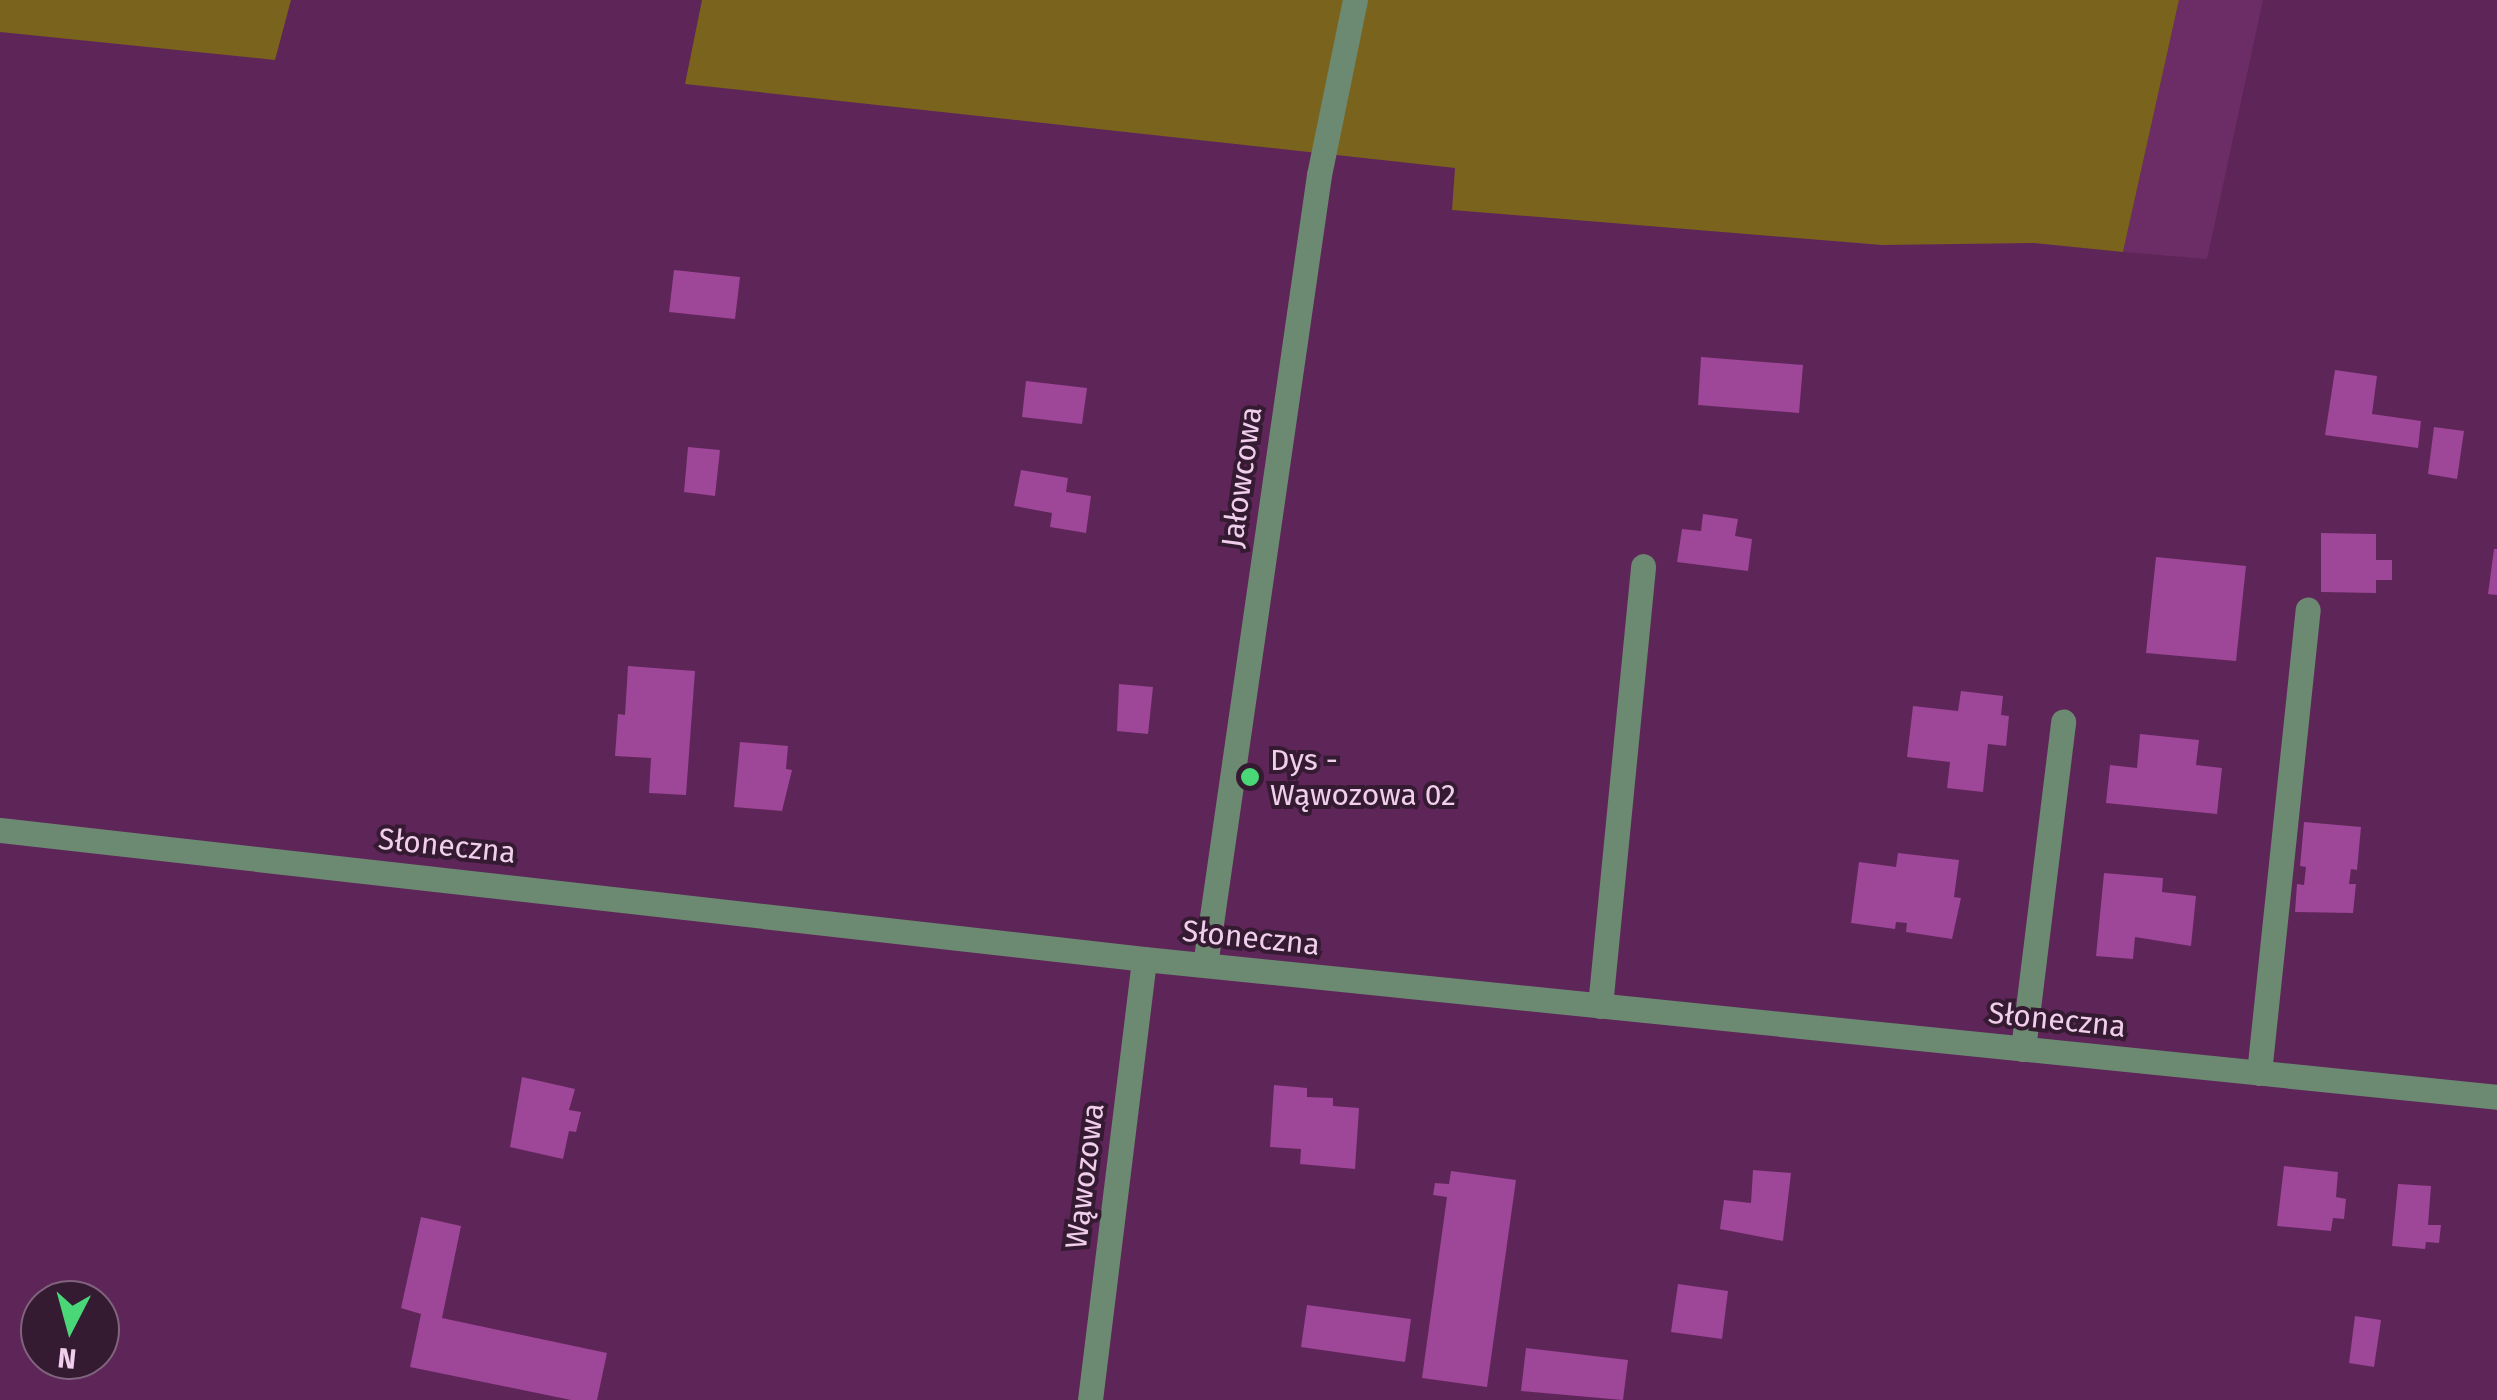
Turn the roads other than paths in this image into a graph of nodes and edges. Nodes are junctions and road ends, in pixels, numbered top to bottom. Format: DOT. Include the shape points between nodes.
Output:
graph roads {
  1 [pos="1356,0"];
  2 [pos="1643,566"];
  3 [pos="2308,610"];
  4 [pos="2064,721"];
  5 [pos="0,830"];
  6 [pos="1144,959"];
  7 [pos="1205,966"];
  8 [pos="1600,1006"];
  9 [pos="2023,1049"];
  10 [pos="2259,1073"];
  11 [pos="2497,1098"];
  12 [pos="1090,1400"];
  1 -- 7 [label="street, Jałowcowa" via="1319,175"];
  2 -- 8 [label="street"];
  3 -- 10 [label="street"];
  4 -- 9 [label="street"];
  5 -- 6 [label="street, Słoneczna"];
  6 -- 7 [label="street, Słoneczna"];
  6 -- 12 [label="street, Wąwozowa"];
  7 -- 8 [label="street, Słoneczna"];
  8 -- 9 [label="street, Słoneczna"];
  9 -- 10 [label="street, Słoneczna"];
  10 -- 11 [label="street, Słoneczna"];
}
